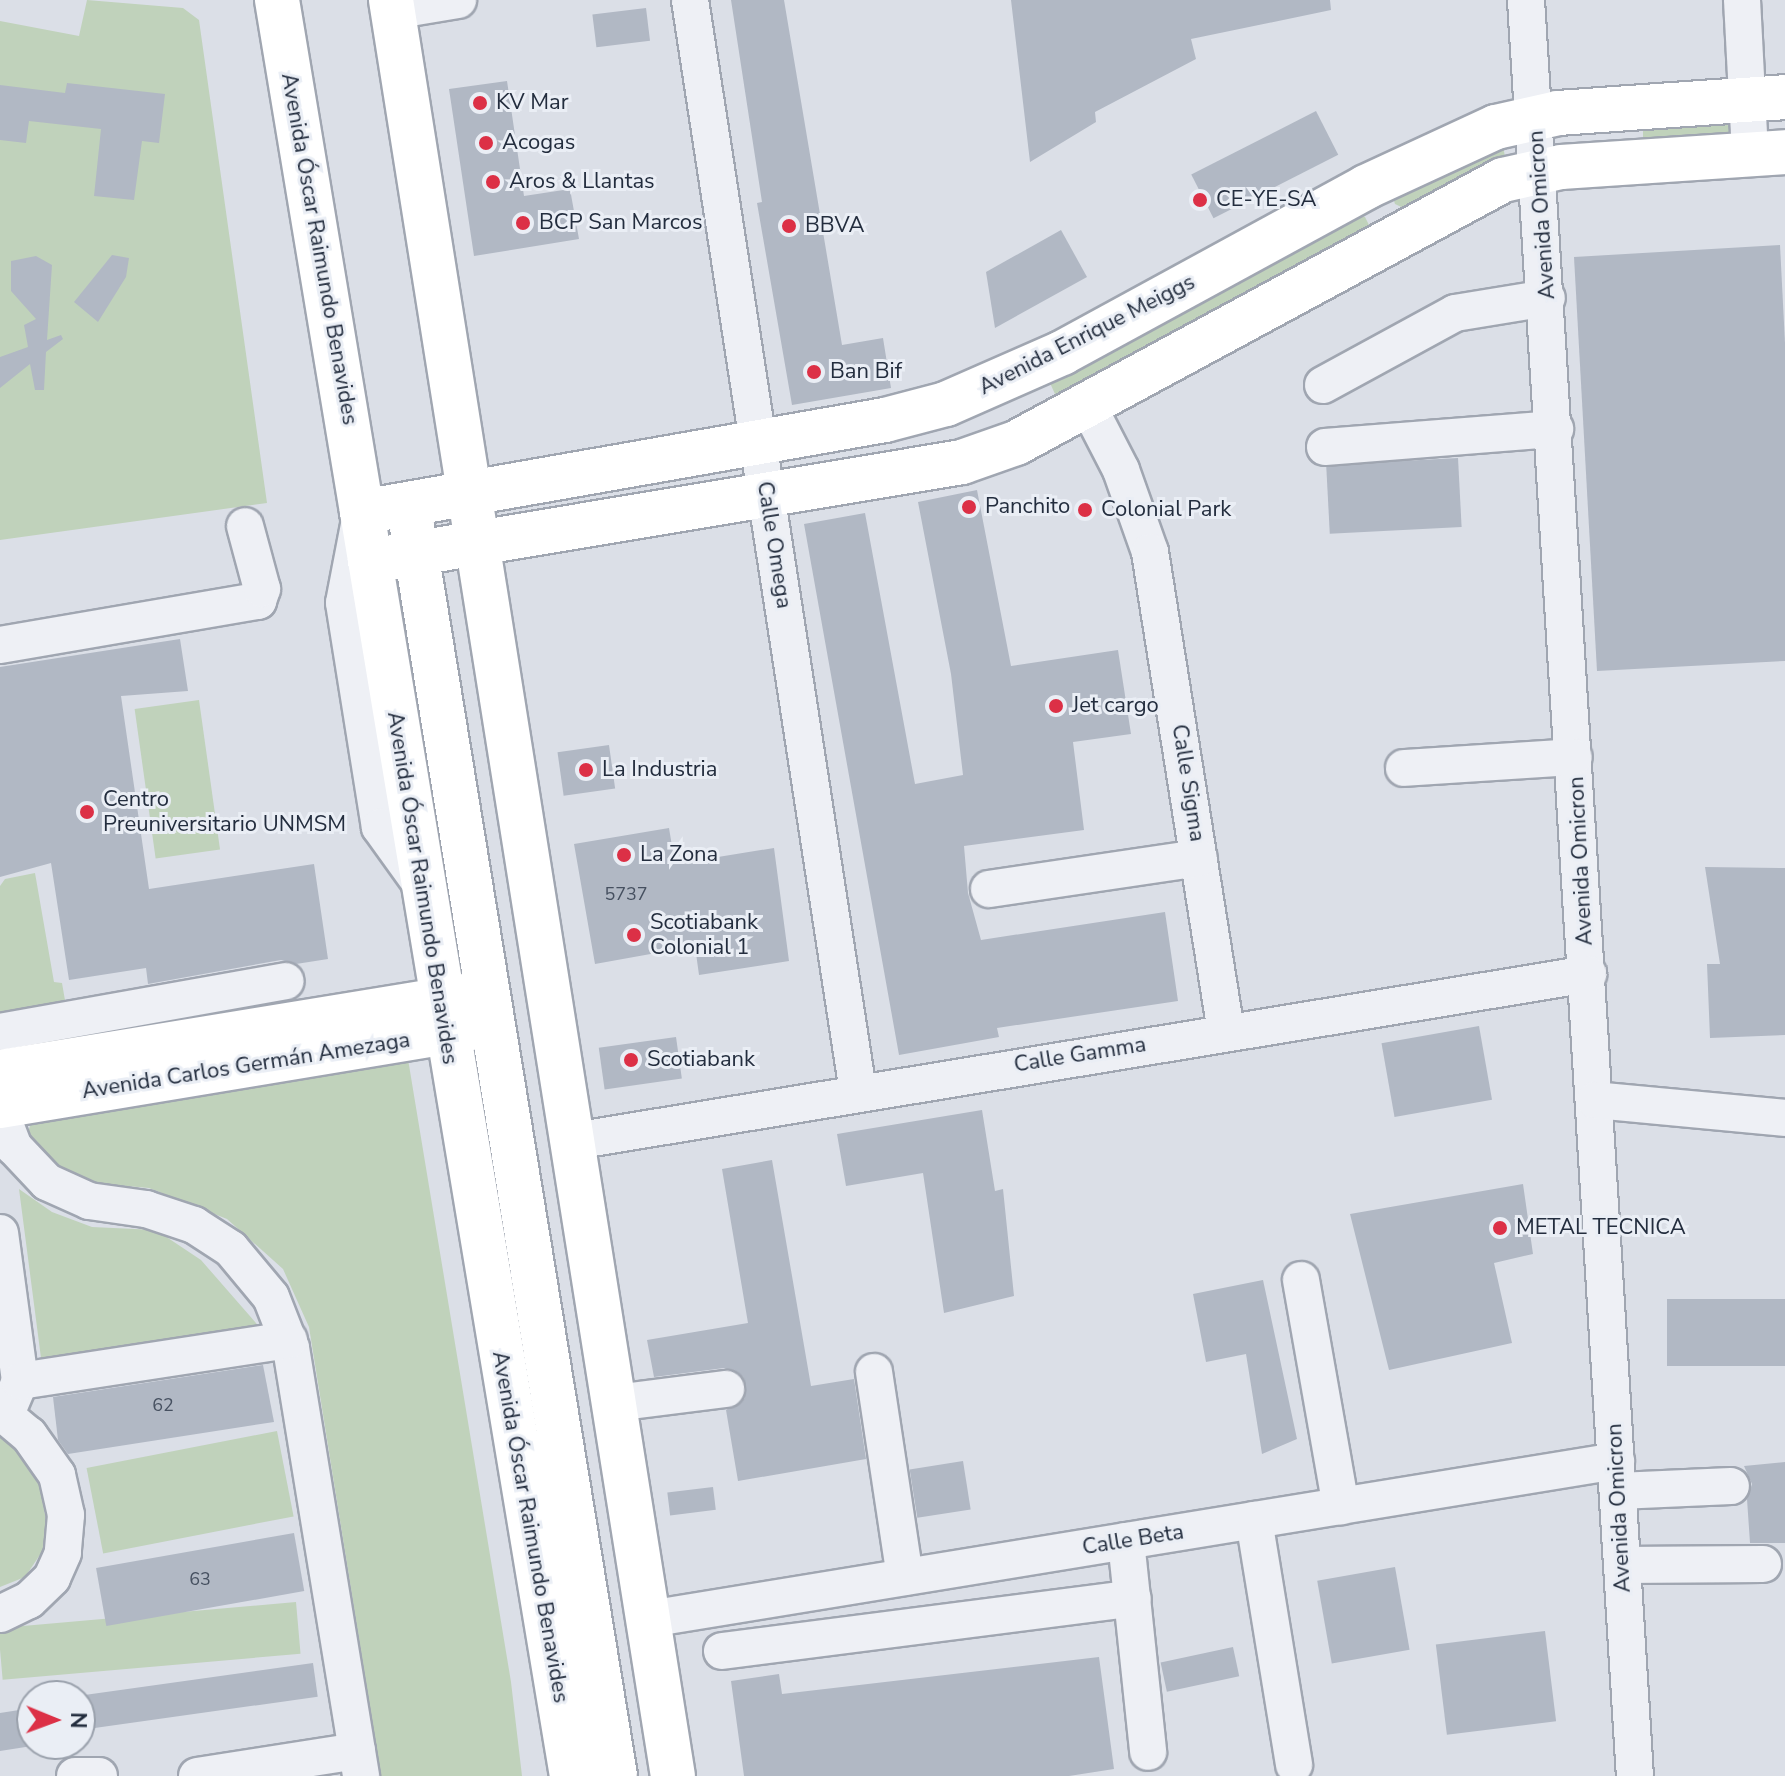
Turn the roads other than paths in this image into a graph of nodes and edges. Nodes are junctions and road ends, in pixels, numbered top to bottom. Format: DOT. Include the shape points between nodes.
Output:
graph roads {
  1 [pos="277,0"];
  2 [pos="458,0"];
  3 [pos="690,0"];
  4 [pos="1526,0"];
  5 [pos="1742,0"];
  6 [pos="392,5"];
  7 [pos="1766,99"];
  8 [pos="1630,107"];
  9 [pos="1535,117"];
  10 [pos="1767,153"];
  11 [pos="1634,162"];
  12 [pos="1540,170"];
  13 [pos="1366,187"];
  14 [pos="1392,235"];
  15 [pos="1547,298"];
  16 [pos="1323,385"];
  17 [pos="1087,404"];
  18 [pos="1555,429"];
  19 [pos="759,442"];
  20 [pos="1325,447"];
  21 [pos="469,491"];
  22 [pos="767,498"];
  23 [pos="409,502"];
  24 [pos="362,512"];
  25 [pos="245,526"];
  26 [pos="477,544"];
  27 [pos="416,553"];
  28 [pos="370,561"];
  29 [pos="0,645"];
  30 [pos="1574,757"];
  31 [pos="1404,768"];
  32 [pos="1199,858"];
  33 [pos="421,884"];
  34 [pos="989,889"];
  35 [pos="1588,974"];
  36 [pos="285,981"];
  37 [pos="489,1008"];
  38 [pos="442,1016"];
  39 [pos="0,1032"];
  40 [pos="1226,1032"];
  41 [pos="0,1072"];
  42 [pos="858,1091"];
  43 [pos="1595,1100"];
  44 [pos="1785,1118"];
  45 [pos="1,1120"];
  46 [pos="574,1141"];
  47 [pos="0,1233"];
  48 [pos="1301,1280"];
  49 [pos="289,1340"];
  50 [pos="874,1372"];
  51 [pos="20,1381"];
  52 [pos="724,1401"];
  53 [pos="3,1412"];
  54 [pos="617,1415"];
  55 [pos="1617,1476"];
  56 [pos="1731,1486"];
  57 [pos="1341,1506"];
  58 [pos="1254,1520"];
  59 [pos="1126,1541"];
  60 [pos="1763,1564"];
  61 [pos="1622,1565"];
  62 [pos="905,1577"];
  63 [pos="1133,1598"];
  64 [pos="0,1614"];
  65 [pos="649,1619"];
  66 [pos="722,1651"];
  67 [pos="1148,1752"];
  68 [pos="359,1764"];
  69 [pos="1294,1765"];
  70 [pos="75,1776"];
  71 [pos="99,1776"];
  72 [pos="197,1776"];
  73 [pos="572,1776"];
  74 [pos="615,1776"];
  75 [pos="673,1776"];
  76 [pos="1635,1776"];
  1 -- 24 [label="main road, Avenida Óscar Raimundo Benavides"];
  2 -- 6 [label="street"];
  3 -- 19 [label="street, Calle Omega"];
  4 -- 9 [label="street, Avenida Omicron"];
  5 -- 7 [label="street"];
  6 -- 21 [label="main road"];
  7 -- 8 [label="main road, Avenida Enrique Meiggs"];
  7 -- 10 [label="street"];
  8 -- 9 [label="main road, Avenida Enrique Meiggs"];
  8 -- 11 [label="main road"];
  9 -- 12 [label="street, Avenida Omicron"];
  9 -- 13 [label="main road, Avenida Enrique Meiggs" via="1459,141"];
  10 -- 11 [label="main road"];
  11 -- 12 [label="main road"];
  12 -- 14 [label="main road" via="1478,190"];
  12 -- 15 [label="street, Avenida Omicron"];
  13 -- 14 [label="main road"];
  13 -- 19 [label="main road, Avenida Enrique Meiggs" via="999,384 885,420"];
  14 -- 17 [label="main road"];
  15 -- 16 [label="street" via="1455,313"];
  15 -- 18 [label="street, Avenida Omicron"];
  17 -- 22 [label="main road" via="1016,443 962,462"];
  17 -- 32 [label="street, Calle Sigma" via="1121,470 1150,552"];
  18 -- 20 [label="street"];
  18 -- 30 [label="street, Avenida Omicron"];
  19 -- 21 [label="main road, Avenida Enrique Meiggs"];
  19 -- 22 [label="street, Calle Omega"];
  21 -- 23 [label="main road, Avenida Enrique Meiggs"];
  21 -- 26 [label="main road"];
  22 -- 26 [label="main road"];
  22 -- 42 [label="street, Calle Omega"];
  23 -- 24 [label="main road, Avenida Enrique Meiggs"];
  23 -- 27 [label="main road, Avenida Óscar Raimundo Benavides"];
  24 -- 28 [label="main road, Avenida Óscar Raimundo Benavides"];
  24 -- 33 [label="street" via="344,603 380,827"];
  25 -- 29 [label="street" via="262,589 258,601"];
  26 -- 27 [label="main road"];
  26 -- 46 [label="main road"];
  27 -- 28 [label="main road"];
  27 -- 37 [label="main road, Avenida Óscar Raimundo Benavides"];
  28 -- 33 [label="main road, Avenida Óscar Raimundo Benavides"];
  30 -- 31 [label="street"];
  30 -- 35 [label="street, Avenida Omicron"];
  32 -- 34 [label="street"];
  32 -- 40 [label="street, Calle Sigma"];
  33 -- 38 [label="main road, Avenida Óscar Raimundo Benavides"];
  35 -- 40 [label="street, Calle Gamma"];
  35 -- 43 [label="street, Avenida Omicron"];
  36 -- 39 [label="street"];
  37 -- 38 [label="main road, Avenida Carlos Germán Amezaga"];
  37 -- 74 [label="main road, Avenida Óscar Raimundo Benavides"];
  38 -- 41 [label="main road, Avenida Carlos Germán Amezaga"];
  38 -- 45 [label="main road, Avenida Carlos Germán Amezaga"];
  38 -- 73 [label="main road, Avenida Óscar Raimundo Benavides"];
  40 -- 42 [label="street, Calle Gamma"];
  42 -- 46 [label="street, Calle Gamma"];
  43 -- 44 [label="street"];
  43 -- 55 [label="street, Avenida Omicron"];
  45 -- 49 [label="street" via="14,1147 47,1182 89,1201 146,1209 194,1225 231,1249 271,1297"];
  46 -- 54 [label="main road"];
  47 -- 51 [label="street"];
  48 -- 57 [label="street"];
  49 -- 51 [label="street"];
  49 -- 68 [label="street"];
  50 -- 62 [label="street"];
  51 -- 53 [label="street"];
  52 -- 54 [label="street"];
  53 -- 64 [label="street" via="57,1475 66,1515 63,1553 52,1578 29,1600"];
  54 -- 65 [label="main road"];
  55 -- 56 [label="street, Calle Beta"];
  55 -- 57 [label="street, Calle Beta"];
  55 -- 61 [label="street, Avenida Omicron"];
  57 -- 58 [label="street, Calle Beta"];
  58 -- 59 [label="street, Calle Beta"];
  58 -- 69 [label="street"];
  59 -- 62 [label="street, Calle Beta"];
  59 -- 63 [label="street"];
  60 -- 61 [label="street"];
  61 -- 76 [label="street, Avenida Omicron"];
  62 -- 65 [label="street, Calle Beta"];
  63 -- 66 [label="street"];
  63 -- 67 [label="street"];
  65 -- 75 [label="main road"];
  68 -- 72 [label="street"];
  70 -- 71 [label="street"];
}
